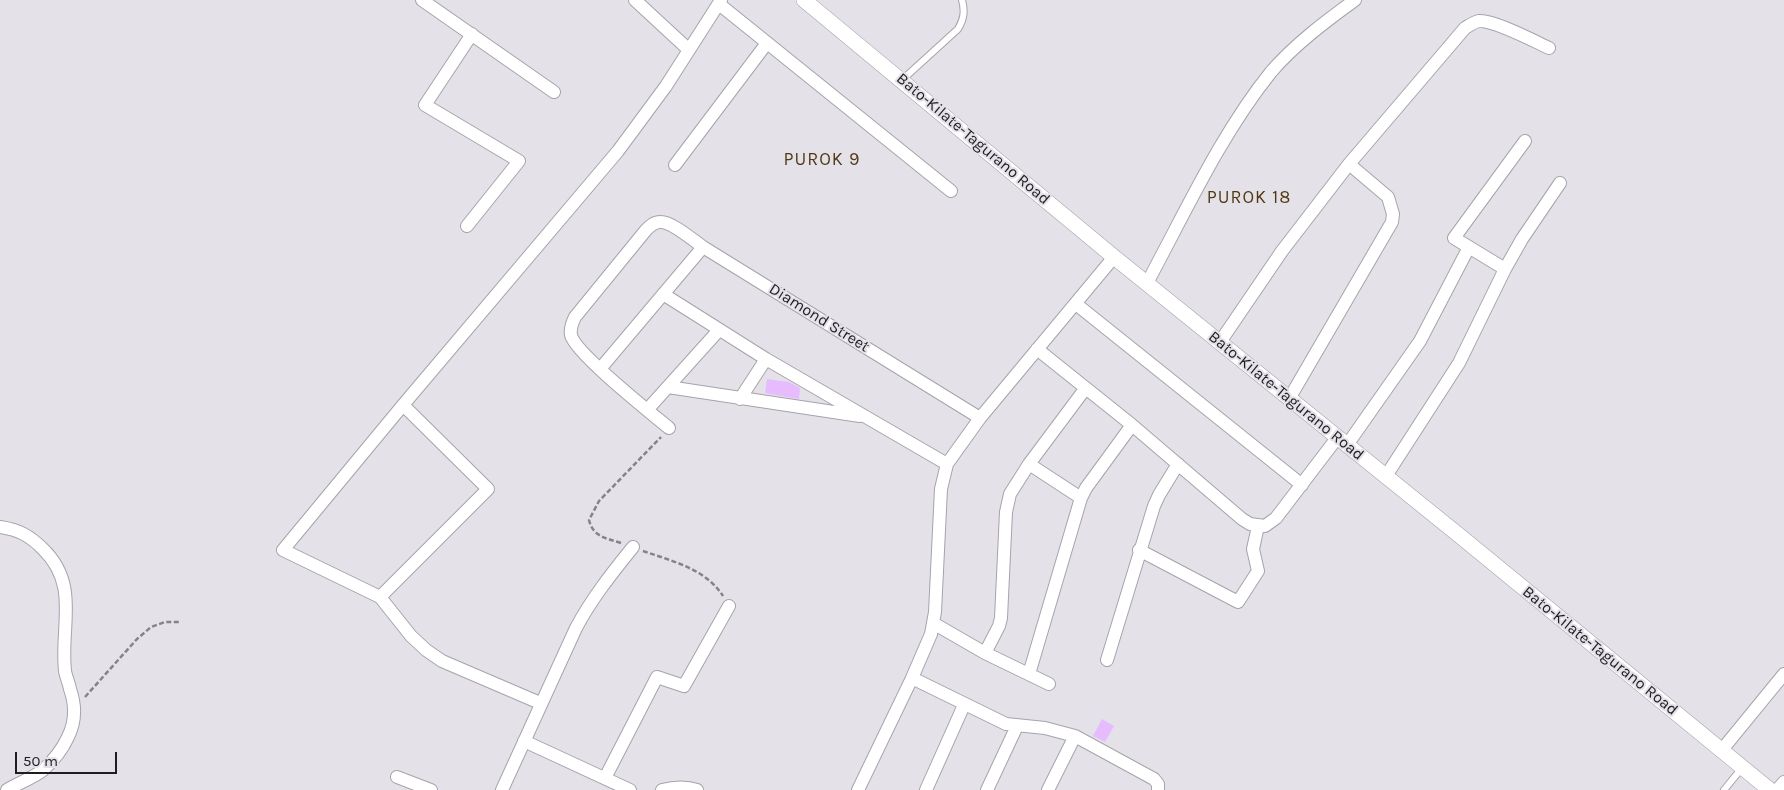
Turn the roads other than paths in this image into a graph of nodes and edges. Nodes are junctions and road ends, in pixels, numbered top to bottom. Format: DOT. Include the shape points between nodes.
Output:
graph roads {
  1 [pos="422,0"];
  2 [pos="635,0"];
  3 [pos="804,0"];
  4 [pos="962,0"];
  5 [pos="1355,0"];
  6 [pos="720,2"];
  7 [pos="472,34"];
  8 [pos="766,43"];
  9 [pos="1549,48"];
  10 [pos="689,50"];
  11 [pos="902,80"];
  12 [pos="554,92"];
  13 [pos="1525,141"];
  14 [pos="1349,164"];
  15 [pos="675,165"];
  16 [pos="1560,183"];
  17 [pos="951,191"];
  18 [pos="467,226"];
  19 [pos="703,247"];
  20 [pos="1470,247"];
  21 [pos="1114,257"];
  22 [pos="1505,269"];
  23 [pos="1147,283"];
  24 [pos="663,294"];
  25 [pos="1076,304"];
  26 [pos="719,330"];
  27 [pos="1220,342"];
  28 [pos="1037,349"];
  29 [pos="766,359"];
  30 [pos="600,369"];
  31 [pos="668,387"];
  32 [pos="1085,389"];
  33 [pos="740,399"];
  34 [pos="1289,399"];
  35 [pos="403,405"];
  36 [pos="647,410"];
  37 [pos="868,417"];
  38 [pos="980,418"];
  39 [pos="1132,426"];
  40 [pos="669,428"];
  41 [pos="1342,441"];
  42 [pos="947,464"];
  43 [pos="1029,464"];
  44 [pos="1178,464"];
  45 [pos="1386,476"];
  46 [pos="1302,485"];
  47 [pos="1082,498"];
  48 [pos="1258,526"];
  49 [pos="0,527"];
  50 [pos="633,547"];
  51 [pos="1140,550"];
  52 [pos="380,597"];
  53 [pos="729,606"];
  54 [pos="933,624"];
  55 [pos="985,653"];
  56 [pos="1107,660"];
  57 [pos="1029,674"];
  58 [pos="1784,674"];
  59 [pos="912,678"];
  60 [pos="1049,684"];
  61 [pos="540,702"];
  62 [pos="964,705"];
  63 [pos="1017,726"];
  64 [pos="1075,736"];
  65 [pos="524,740"];
  66 [pos="1721,751"];
  67 [pos="1742,768"];
  68 [pos="397,777"];
  69 [pos="605,778"];
  70 [pos="1784,782"];
  71 [pos="7,790"];
  72 [pos="431,790"];
  73 [pos="502,790"];
  74 [pos="630,790"];
  75 [pos="662,790"];
  76 [pos="697,790"];
  77 [pos="858,790"];
  78 [pos="926,790"];
  79 [pos="987,790"];
  80 [pos="1049,790"];
  81 [pos="1158,790"];
  82 [pos="1724,790"];
  83 [pos="1770,790"];
  84 [pos="1777,790"];
  1 -- 7 [label="street"];
  2 -- 10 [label="street"];
  3 -- 11 [label="street, Bato-Kilate-Tagurano Road"];
  4 -- 11 [label="lane" via="965,9 958,29"];
  5 -- 23 [label="street" via="1295,48 1253,97 1228,135"];
  6 -- 8 [label="street"];
  6 -- 10 [label="street"];
  7 -- 12 [label="street"];
  7 -- 18 [label="street" via="426,105 520,161"];
  8 -- 15 [label="street"];
  8 -- 17 [label="street"];
  9 -- 14 [label="street" via="1492,23 1479,21 1471,24"];
  10 -- 35 [label="street" via="618,151"];
  11 -- 21 [label="street, Bato-Kilate-Tagurano Road"];
  13 -- 20 [label="street" via="1454,238"];
  14 -- 27 [label="street" via="1282,251"];
  14 -- 34 [label="street" via="1388,198 1392,222"];
  16 -- 22 [label="street"];
  19 -- 24 [label="street"];
  19 -- 30 [label="street, Diamond Street" via="667,223 656,223 646,230 572,324 571,337 575,344"];
  19 -- 38 [label="street, Diamond Street"];
  20 -- 22 [label="street"];
  20 -- 41 [label="street" via="1420,341"];
  21 -- 23 [label="street, Bato-Kilate-Tagurano Road"];
  21 -- 25 [label="street"];
  22 -- 45 [label="street" via="1459,363"];
  23 -- 27 [label="street, Bato-Kilate-Tagurano Road"];
  24 -- 26 [label="street"];
  24 -- 30 [label="street"];
  25 -- 28 [label="street"];
  25 -- 46 [label="street"];
  26 -- 29 [label="street"];
  26 -- 31 [label="street"];
  27 -- 34 [label="street, Bato-Kilate-Tagurano Road"];
  28 -- 32 [label="street"];
  28 -- 38 [label="street"];
  29 -- 33 [label="street"];
  29 -- 37 [label="street"];
  30 -- 36 [label="street"];
  31 -- 33 [label="street"];
  31 -- 36 [label="street"];
  32 -- 39 [label="street"];
  32 -- 43 [label="street"];
  33 -- 37 [label="street"];
  34 -- 41 [label="street, Bato-Kilate-Tagurano Road"];
  35 -- 52 [label="street" via="488,489"];
  35 -- 52 [label="street" via="283,550"];
  36 -- 40 [label="street"];
  37 -- 42 [label="street"];
  38 -- 42 [label="street"];
  39 -- 44 [label="street"];
  39 -- 47 [label="street"];
  41 -- 45 [label="street, Bato-Kilate-Tagurano Road"];
  41 -- 46 [label="street"];
  42 -- 54 [label="street" via="941,489"];
  43 -- 47 [label="street"];
  43 -- 55 [label="street" via="1007,503 1001,618"];
  44 -- 48 [label="street" via="1242,518"];
  44 -- 51 [label="street" via="1159,495"];
  45 -- 66 [label="street, Bato-Kilate-Tagurano Road"];
  46 -- 48 [label="street" via="1276,518 1265,526"];
  47 -- 57 [label="street"];
  48 -- 51 [label="street" via="1253,549 1258,572 1238,602"];
  49 -- 71 [label="street" via="15,529 31,538 50,556 63,577 67,601 65,672 75,708 74,723 68,737 51,761 42,771"];
  50 -- 61 [label="street" via="588,605"];
  51 -- 56 [label="street"];
  52 -- 61 [label="street" via="411,636 442,661"];
  53 -- 69 [label="street" via="684,686 657,677"];
  54 -- 55 [label="street"];
  54 -- 59 [label="street"];
  55 -- 57 [label="street"];
  57 -- 60 [label="street"];
  58 -- 66 [label="street"];
  59 -- 62 [label="street"];
  59 -- 77 [label="street"];
  61 -- 65 [label="street"];
  62 -- 63 [label="street"];
  62 -- 78 [label="street"];
  63 -- 64 [label="street" via="1045,728"];
  63 -- 79 [label="street"];
  64 -- 80 [label="street"];
  64 -- 81 [label="street" via="1154,779"];
  65 -- 69 [label="street"];
  65 -- 73 [label="street"];
  66 -- 67 [label="street, Bato-Kilate-Tagurano Road"];
  67 -- 82 [label="lane"];
  67 -- 83 [label="street, Bato-Kilate-Tagurano Road"];
  68 -- 72 [label="street"];
  69 -- 74 [label="street"];
  70 -- 84 [label="street"];
  75 -- 76 [label="street" via="678,787"];
}
